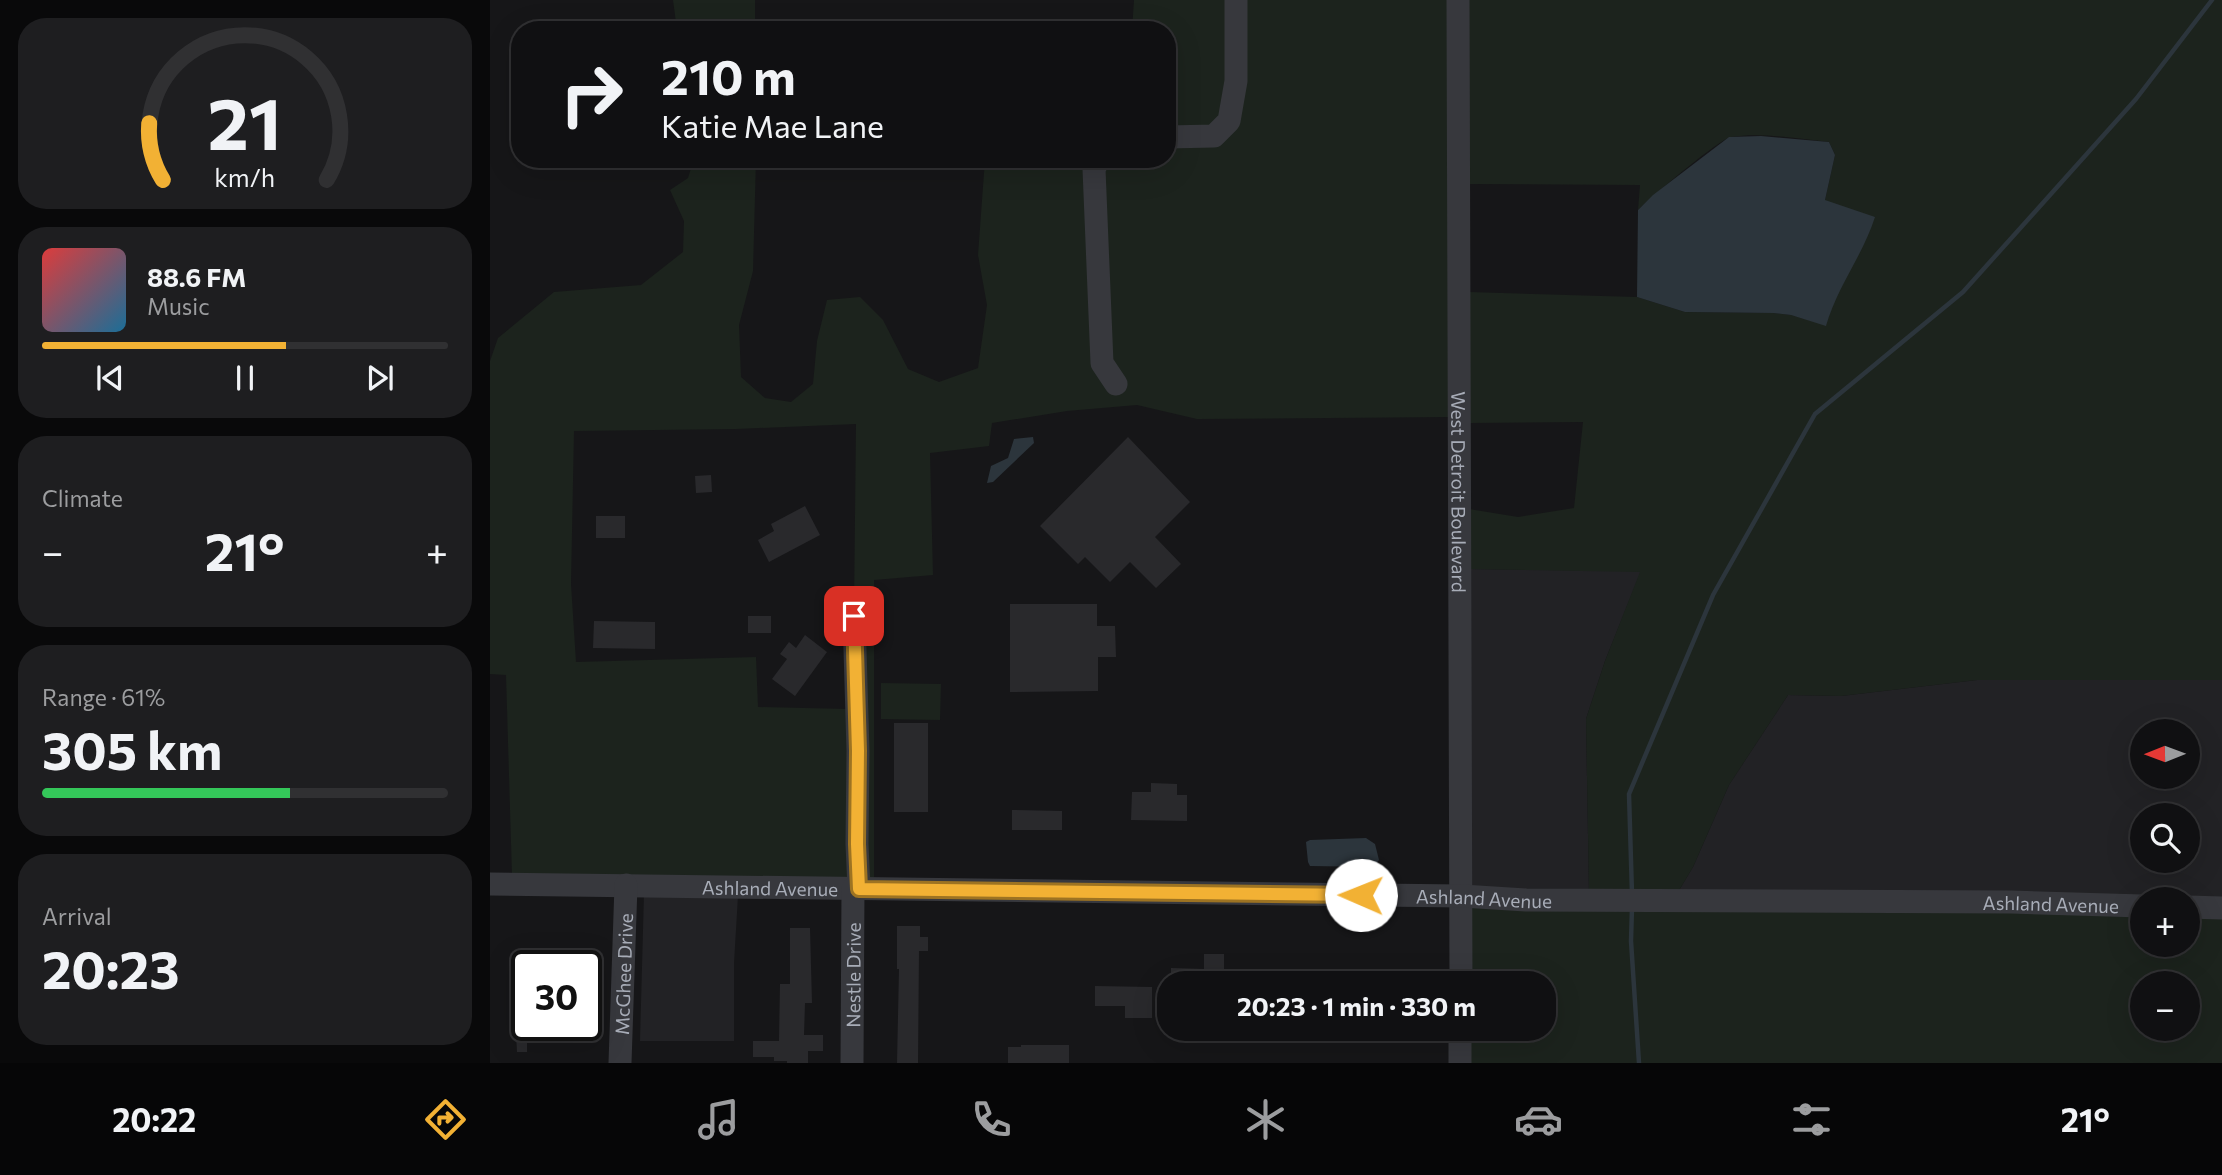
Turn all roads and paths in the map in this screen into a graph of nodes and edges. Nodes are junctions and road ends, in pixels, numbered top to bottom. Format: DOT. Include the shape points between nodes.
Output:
graph roads {
  1 [pos="1236,0"];
  2 [pos="1458,0"];
  3 [pos="1176,137"];
  4 [pos="1094,168"];
  5 [pos="1116,383"];
  6 [pos="854,616"];
  7 [pos="490,884"];
  8 [pos="626,886"];
  9 [pos="856,889"];
  10 [pos="1462,896"];
  11 [pos="2130,906"];
  12 [pos="2200,907"];
  13 [pos="2222,908"];
  14 [pos="1461,971"];
  15 [pos="1460,1041"];
  16 [pos="620,1063"];
  17 [pos="852,1063"];
  18 [pos="1460,1063"];
  1 -- 3 [label="street" via="1236,81 1229,121 1214,136"];
  2 -- 10 [label="street, West Detroit Boulevard"];
  4 -- 5 [label="street" via="1102,363"];
  6 -- 9 [label="street, Nestle Drive"];
  7 -- 8 [label="street, Ashland Avenue"];
  8 -- 9 [label="street, Ashland Avenue"];
  8 -- 16 [label="street, McGhee Drive"];
  9 -- 10 [label="street, Ashland Avenue"];
  9 -- 17 [label="street, Nestle Drive"];
  10 -- 11 [label="street, Ashland Avenue"];
  10 -- 14 [label="street, West Detroit Boulevard"];
  12 -- 13 [label="street"];
  15 -- 18 [label="street"];
}
